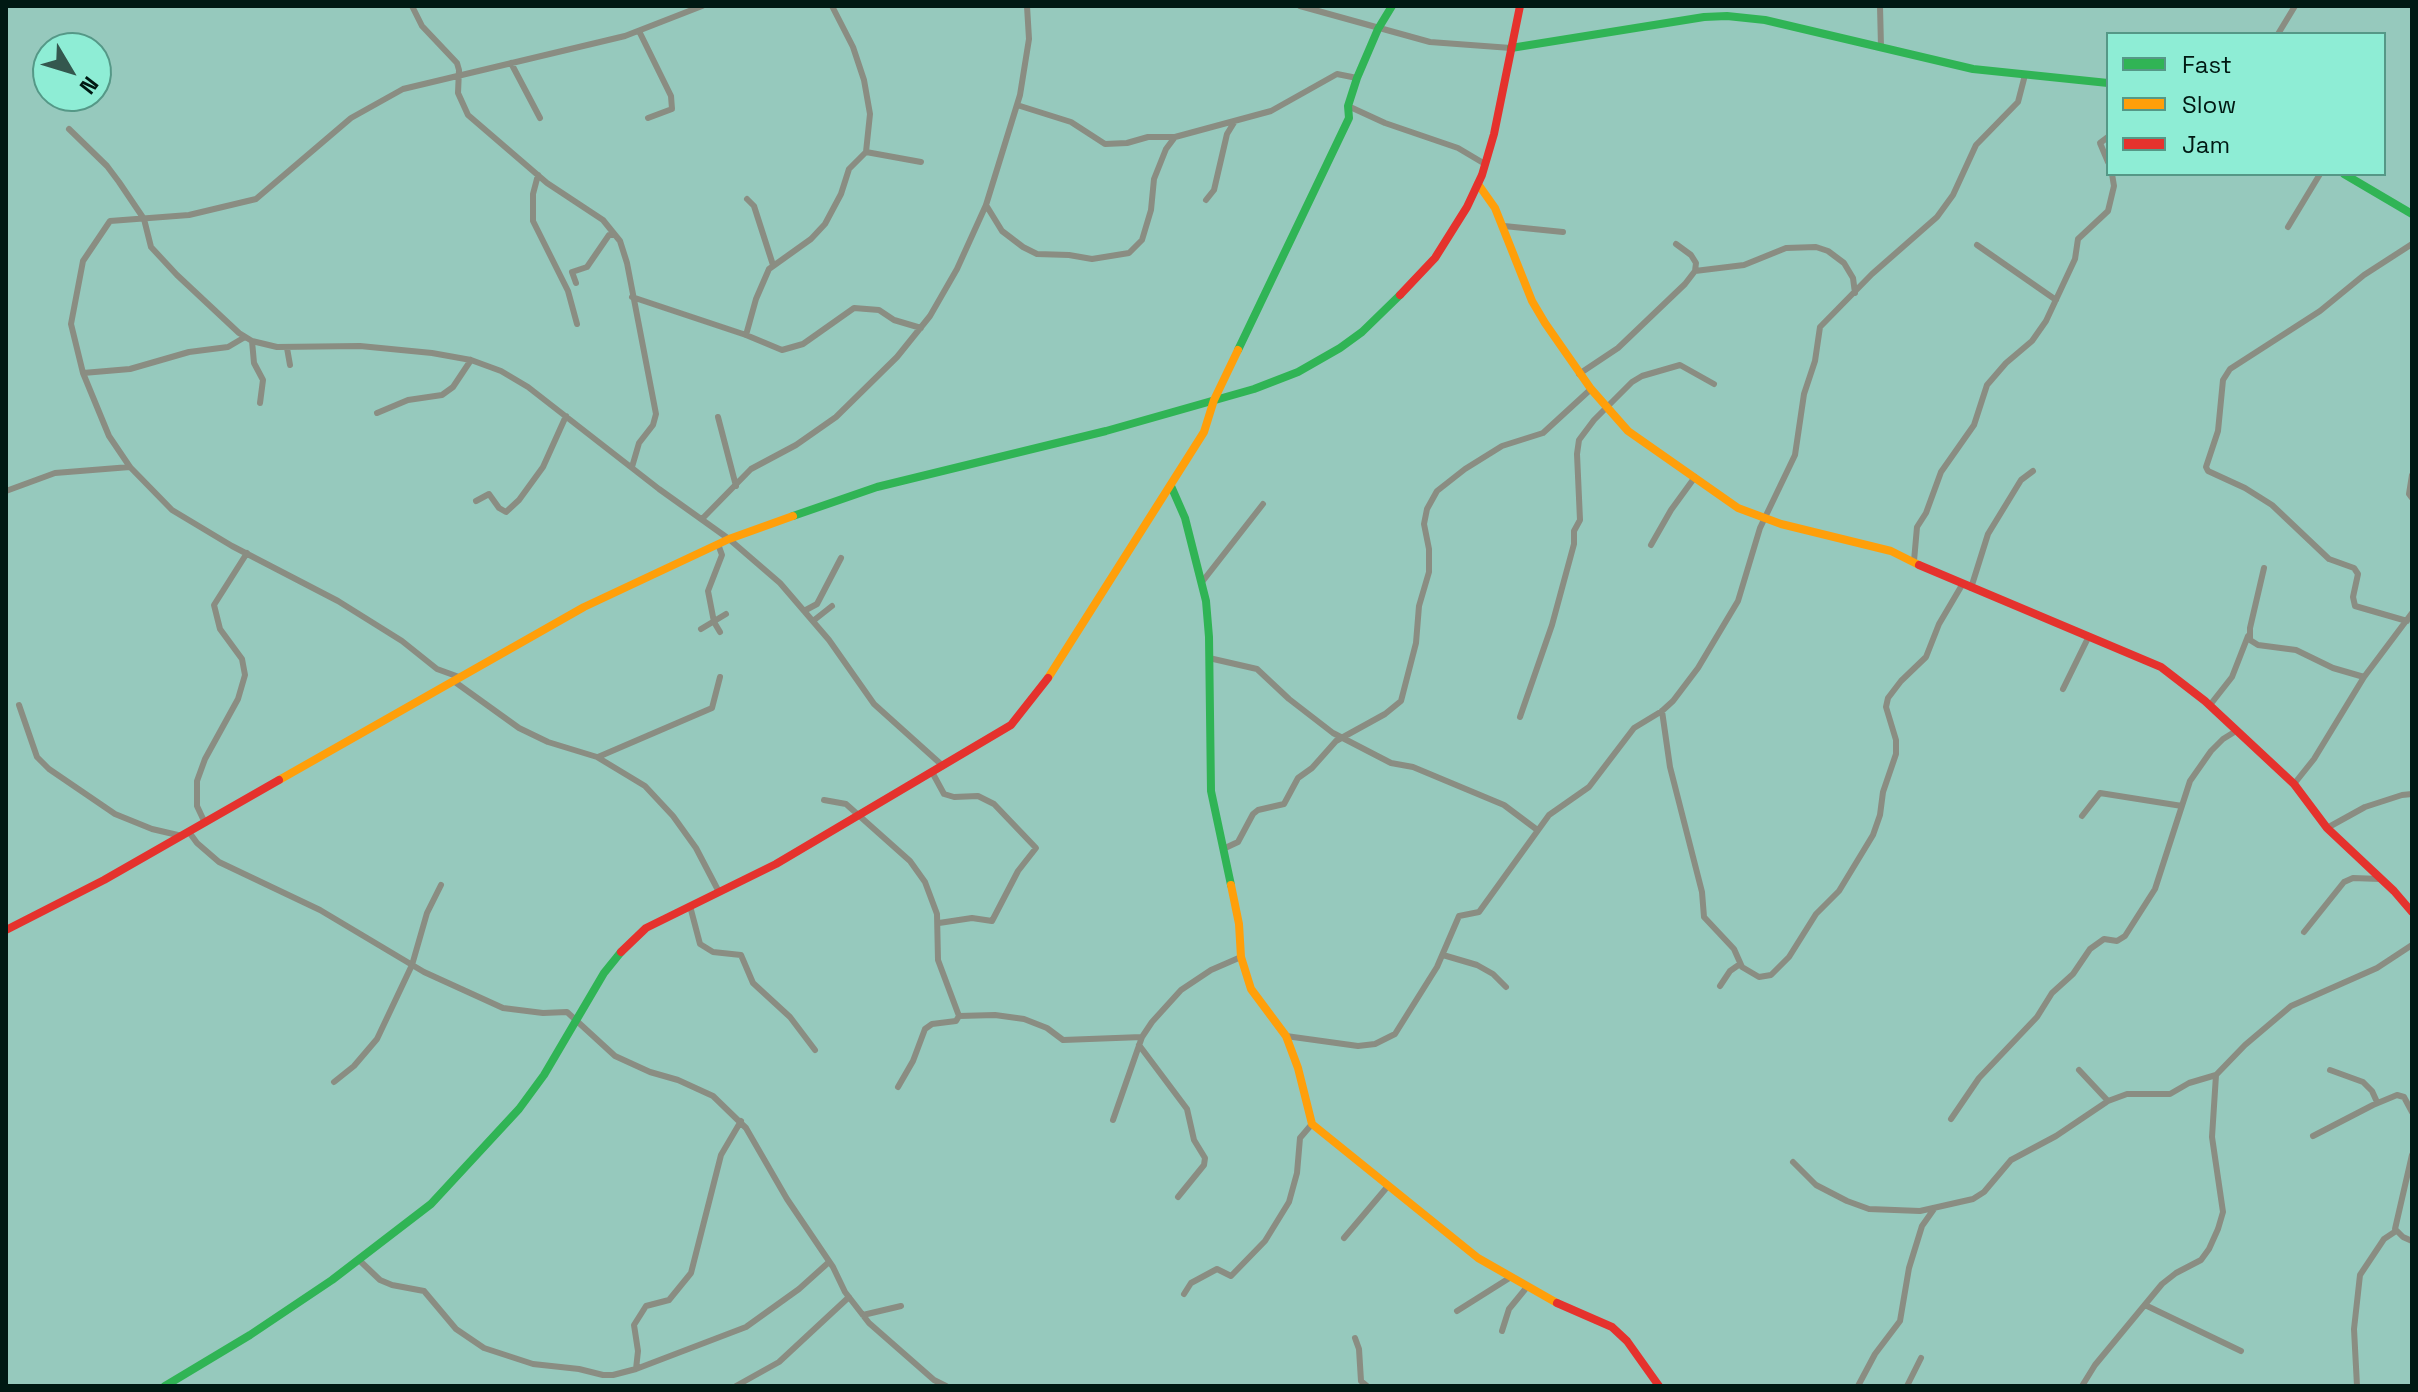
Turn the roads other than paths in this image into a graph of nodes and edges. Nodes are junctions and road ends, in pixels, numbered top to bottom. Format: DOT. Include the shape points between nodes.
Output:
graph roads {
  1 [pos="412,6"];
  2 [pos="702,6"];
  3 [pos="832,6"];
  4 [pos="1027,6"];
  5 [pos="1300,6"];
  6 [pos="1392,6"];
  7 [pos="1520,6"];
  8 [pos="1880,6"];
  9 [pos="2295,6"];
  10 [pos="1378,29"];
  11 [pos="639,31"];
  12 [pos="2279,32"];
  13 [pos="1881,47"];
  14 [pos="1511,48"];
  15 [pos="511,63"];
  16 [pos="2025,75"];
  17 [pos="459,76"];
  18 [pos="1357,78"];
  19 [pos="2106,83"];
  20 [pos="1017,105"];
  21 [pos="1348,106"];
  22 [pos="540,118"];
  23 [pos="648,118"];
  24 [pos="1235,121"];
  25 [pos="69,129"];
  26 [pos="1175,137"];
  27 [pos="2106,138"];
  28 [pos="866,152"];
  29 [pos="2106,157"];
  30 [pos="921,162"];
  31 [pos="1485,164"];
  32 [pos="538,175"];
  33 [pos="2112,176"];
  34 [pos="2319,176"];
  35 [pos="2347,176"];
  36 [pos="1478,184"];
  37 [pos="747,199"];
  38 [pos="1206,200"];
  39 [pos="986,205"];
  40 [pos="2412,214"];
  41 [pos="144,219"];
  42 [pos="1504,226"];
  43 [pos="2288,227"];
  44 [pos="1563,232"];
  45 [pos="615,235"];
  46 [pos="1676,244"];
  47 [pos="2412,244"];
  48 [pos="1977,245"];
  49 [pos="773,265"];
  50 [pos="1695,271"];
  51 [pos="576,283"];
  52 [pos="1855,293"];
  53 [pos="632,297"];
  54 [pos="2056,300"];
  55 [pos="577,324"];
  56 [pos="921,328"];
  57 [pos="746,335"];
  58 [pos="245,337"];
  59 [pos="252,341"];
  60 [pos="287,348"];
  61 [pos="471,360"];
  62 [pos="290,365"];
  63 [pos="83,373"];
  64 [pos="1579,374"];
  65 [pos="1714,384"];
  66 [pos="1591,389"];
  67 [pos="1214,400"];
  68 [pos="260,403"];
  69 [pos="1608,408"];
  70 [pos="377,413"];
  71 [pos="566,416"];
  72 [pos="718,417"];
  73 [pos="130,467"];
  74 [pos="632,468"];
  75 [pos="2033,471"];
  76 [pos="2412,475"];
  77 [pos="1695,477"];
  78 [pos="736,486"];
  79 [pos="1171,486"];
  80 [pos="6,491"];
  81 [pos="2412,498"];
  82 [pos="476,501"];
  83 [pos="1263,504"];
  84 [pos="1766,518"];
  85 [pos="702,519"];
  86 [pos="729,539"];
  87 [pos="718,544"];
  88 [pos="1651,545"];
  89 [pos="247,553"];
  90 [pos="841,558"];
  91 [pos="1914,561"];
  92 [pos="2264,568"];
  93 [pos="1202,582"];
  94 [pos="1967,586"];
  95 [pos="832,606"];
  96 [pos="804,611"];
  97 [pos="2412,613"];
  98 [pos="726,614"];
  99 [pos="813,621"];
  100 [pos="2407,621"];
  101 [pos="714,622"];
  102 [pos="701,629"];
  103 [pos="720,632"];
  104 [pos="2089,636"];
  105 [pos="2248,636"];
  106 [pos="1208,658"];
  107 [pos="720,677"];
  108 [pos="2364,677"];
  109 [pos="459,680"];
  110 [pos="2063,689"];
  111 [pos="19,705"];
  112 [pos="2210,705"];
  113 [pos="1662,711"];
  114 [pos="1520,717"];
  115 [pos="2236,731"];
  116 [pos="1342,737"];
  117 [pos="597,757"];
  118 [pos="943,766"];
  119 [pos="932,772"];
  120 [pos="2294,784"];
  121 [pos="2412,794"];
  122 [pos="824,800"];
  123 [pos="2182,806"];
  124 [pos="857,816"];
  125 [pos="2082,816"];
  126 [pos="205,823"];
  127 [pos="2327,828"];
  128 [pos="1536,829"];
  129 [pos="186,834"];
  130 [pos="1223,849"];
  131 [pos="2380,879"];
  132 [pos="441,885"];
  133 [pos="719,892"];
  134 [pos="690,906"];
  135 [pos="2412,912"];
  136 [pos="939,923"];
  137 [pos="6,930"];
  138 [pos="2304,932"];
  139 [pos="2412,945"];
  140 [pos="1443,955"];
  141 [pos="1241,957"];
  142 [pos="1740,964"];
  143 [pos="412,965"];
  144 [pos="1720,986"];
  145 [pos="1506,987"];
  146 [pos="959,1016"];
  147 [pos="576,1019"];
  148 [pos="1286,1036"];
  149 [pos="1142,1037"];
  150 [pos="1139,1045"];
  151 [pos="815,1050"];
  152 [pos="2079,1070"];
  153 [pos="2330,1070"];
  154 [pos="2216,1075"];
  155 [pos="334,1082"];
  156 [pos="898,1087"];
  157 [pos="2108,1101"];
  158 [pos="2377,1102"];
  159 [pos="2412,1112"];
  160 [pos="1951,1119"];
  161 [pos="1113,1120"];
  162 [pos="741,1121"];
  163 [pos="1312,1124"];
  164 [pos="2313,1136"];
  165 [pos="2412,1155"];
  166 [pos="1793,1162"];
  167 [pos="1388,1186"];
  168 [pos="1178,1197"];
  169 [pos="1934,1209"];
  170 [pos="2396,1231"];
  171 [pos="1344,1238"];
  172 [pos="2412,1241"];
  173 [pos="359,1260"];
  174 [pos="829,1262"];
  175 [pos="1511,1277"];
  176 [pos="1527,1287"];
  177 [pos="1184,1294"];
  178 [pos="849,1297"];
  179 [pos="2145,1305"];
  180 [pos="901,1306"];
  181 [pos="1457,1311"];
  182 [pos="863,1315"];
  183 [pos="1502,1331"];
  184 [pos="1355,1338"];
  185 [pos="2241,1351"];
  186 [pos="1921,1358"];
  187 [pos="636,1369"];
  188 [pos="165,1386"];
  189 [pos="736,1386"];
  190 [pos="946,1386"];
  191 [pos="1367,1386"];
  192 [pos="1659,1386"];
  193 [pos="1858,1386"];
  194 [pos="1907,1386"];
  195 [pos="2082,1386"];
  196 [pos="2357,1386"];
  1 -- 17 [label="street" via="422,26 457,63"];
  2 -- 11 [label="street"];
  3 -- 28 [label="street" via="864,80 870,114"];
  4 -- 20 [label="street" via="1029,39"];
  5 -- 10 [label="street"];
  6 -- 10 [label="street"];
  7 -- 14 [label="street"];
  8 -- 13 [label="street"];
  9 -- 12 [label="street"];
  10 -- 14 [label="street" via="1430,42"];
  10 -- 18 [label="street"];
  11 -- 15 [label="street"];
  11 -- 23 [label="street" via="671,96 672,109"];
  13 -- 14 [label="street" via="1727,16"];
  13 -- 16 [label="street"];
  14 -- 31 [label="street"];
  15 -- 17 [label="street"];
  15 -- 22 [label="street"];
  16 -- 19 [label="street"];
  16 -- 52 [label="street" via="2018,102 1976,145 1937,217"];
  17 -- 32 [label="street" via="458,93 468,115"];
  17 -- 41 [label="street" via="403,89 351,118 256,199 214,211"];
  18 -- 21 [label="street"];
  18 -- 24 [label="street" via="1337,74 1279,108"];
  20 -- 26 [label="street" via="1071,122 1105,144"];
  20 -- 39 [label="street"];
  21 -- 31 [label="street" via="1458,148"];
  21 -- 67 [label="street" via="1349,118"];
  24 -- 26 [label="street"];
  24 -- 38 [label="street" via="1214,190"];
  25 -- 41 [label="street" via="107,166"];
  26 -- 39 [label="street" via="1154,179 1142,240 1129,253 1092,259 1037,254 1002,231"];
  27 -- 29 [label="street" via="2100,143"];
  28 -- 30 [label="street"];
  28 -- 49 [label="street" via="849,169 825,224"];
  31 -- 36 [label="street"];
  32 -- 45 [label="street" via="589,209"];
  32 -- 55 [label="street" via="533,221 568,291"];
  33 -- 54 [label="street" via="2108,211 2078,239"];
  34 -- 43 [label="street"];
  35 -- 40 [label="street"];
  36 -- 42 [label="street"];
  36 -- 67 [label="street" via="1435,258 1362,332 1298,372"];
  37 -- 49 [label="street"];
  39 -- 56 [label="street" via="957,269"];
  41 -- 58 [label="street" via="151,247"];
  41 -- 63 [label="street" via="110,221 83,261 71,324"];
  42 -- 44 [label="street"];
  42 -- 64 [label="street" via="1532,301"];
  45 -- 51 [label="street" via="609,235 587,267 572,272"];
  45 -- 53 [label="street" via="627,263"];
  46 -- 50 [label="street" via="1694,259"];
  47 -- 100 [label="street" via="2230,369 2223,380 2220,421 2206,467 2272,505 2329,559 2354,568 2355,606"];
  48 -- 54 [label="street"];
  49 -- 57 [label="street"];
  50 -- 52 [label="street" via="1744,265 1786,248 1816,247 1844,263"];
  50 -- 64 [label="street" via="1618,348"];
  52 -- 84 [label="street" via="1820,327 1795,455"];
  53 -- 57 [label="street"];
  53 -- 74 [label="street" via="656,414"];
  54 -- 91 [label="street" via="2032,341 1987,385 1974,425 1941,472 1917,527"];
  56 -- 57 [label="street" via="862,308 849,310 790,349 773,348"];
  56 -- 78 [label="street" via="836,417 755,466"];
  58 -- 59 [label="street"];
  58 -- 63 [label="street" via="228,347 139,367"];
  59 -- 60 [label="street"];
  59 -- 68 [label="street" via="254,363 263,380"];
  60 -- 61 [label="street" via="360,346"];
  60 -- 62 [label="street"];
  61 -- 70 [label="street" via="442,395 408,400"];
  61 -- 71 [label="street" via="501,371"];
  63 -- 73 [label="street" via="109,436"];
  64 -- 66 [label="street"];
  65 -- 69 [label="street" via="1674,365 1632,382"];
  66 -- 69 [label="street"];
  66 -- 116 [label="street" via="1543,433 1502,446 1437,491 1424,524 1429,572 1405,693 1385,714"];
  67 -- 79 [label="street" via="1204,432"];
  67 -- 86 [label="street" via="877,487"];
  69 -- 77 [label="street" via="1628,431"];
  69 -- 114 [label="street" via="1579,440 1580,520"];
  71 -- 74 [label="street"];
  71 -- 82 [label="street" via="543,467 519,500 506,512 489,494"];
  72 -- 78 [label="street"];
  73 -- 80 [label="street" via="55,473"];
  73 -- 89 [label="street" via="172,510"];
  74 -- 85 [label="street"];
  75 -- 94 [label="street" via="2021,480 1988,534"];
  76 -- 81 [label="street"];
  77 -- 84 [label="street" via="1738,508"];
  77 -- 88 [label="street"];
  78 -- 85 [label="street"];
  79 -- 93 [label="street"];
  79 -- 118 [label="street" via="1033,701 1011,725"];
  83 -- 93 [label="street"];
  84 -- 91 [label="street"];
  84 -- 113 [label="street" via="1731,614 1698,668"];
  85 -- 86 [label="street"];
  86 -- 87 [label="street"];
  86 -- 96 [label="street" via="793,594"];
  87 -- 101 [label="street" via="722,555 708,591"];
  87 -- 109 [label="street" via="623,587"];
  89 -- 109 [label="street" via="338,601"];
  89 -- 126 [label="street" via="214,605 220,629 242,659 245,675 197,781 195,796"];
  90 -- 96 [label="street" via="817,604"];
  91 -- 94 [label="street"];
  92 -- 105 [label="street"];
  93 -- 106 [label="street"];
  94 -- 104 [label="street"];
  94 -- 142 [label="street" via="1939,624 1926,657 1888,698 1896,754 1866,850 1777,971 1759,977"];
  95 -- 99 [label="street"];
  96 -- 99 [label="street"];
  97 -- 100 [label="street"];
  98 -- 101 [label="street"];
  99 -- 118 [label="street" via="880,710"];
  100 -- 108 [label="street"];
  101 -- 102 [label="street"];
  101 -- 103 [label="street"];
  104 -- 110 [label="street"];
  104 -- 112 [label="street" via="2146,659"];
  105 -- 108 [label="street" via="2253,643 2296,650"];
  105 -- 112 [label="street" via="2232,677"];
  106 -- 116 [label="street" via="1257,669"];
  106 -- 130 [label="street" via="1211,791"];
  107 -- 117 [label="street" via="712,708"];
  108 -- 120 [label="street"];
  109 -- 117 [label="street" via="503,718 537,737"];
  109 -- 126 [label="street"];
  111 -- 129 [label="street" via="37,757 49,769 115,814 152,829"];
  112 -- 115 [label="street"];
  113 -- 128 [label="street" via="1634,728 1589,787"];
  113 -- 142 [label="street" via="1703,913"];
  115 -- 120 [label="street"];
  115 -- 123 [label="street" via="2197,768"];
  116 -- 128 [label="street" via="1391,763 1504,805"];
  116 -- 130 [label="street" via="1298,778 1284,804 1258,810 1238,842"];
  117 -- 133 [label="street" via="656,797 696,848"];
  118 -- 119 [label="street"];
  119 -- 124 [label="street"];
  119 -- 136 [label="street" via="944,794 978,796 994,804 1036,848 992,921"];
  120 -- 127 [label="street"];
  121 -- 127 [label="street" via="2365,807"];
  122 -- 124 [label="street" via="842,802"];
  123 -- 125 [label="street" via="2100,793"];
  123 -- 160 [label="street" via="2155,889 2125,936 2104,939 2090,949 2037,1017 1979,1078"];
  124 -- 133 [label="street"];
  124 -- 136 [label="street" via="915,866"];
  126 -- 129 [label="street"];
  127 -- 131 [label="street"];
  128 -- 140 [label="street" via="1481,910 1459,916"];
  129 -- 137 [label="street"];
  129 -- 143 [label="street" via="219,862 320,910"];
  130 -- 141 [label="street"];
  131 -- 135 [label="street"];
  131 -- 138 [label="street" via="2344,882"];
  132 -- 143 [label="street"];
  133 -- 134 [label="street"];
  134 -- 147 [label="street" via="657,920 631,941"];
  134 -- 151 [label="street" via="700,944 713,952 741,955 753,983 790,1017"];
  136 -- 146 [label="street" via="938,960"];
  139 -- 154 [label="street" via="2377,968 2291,1006"];
  140 -- 145 [label="street" via="1485,969"];
  140 -- 148 [label="street" via="1390,1038 1358,1046"];
  141 -- 148 [label="street" via="1251,989"];
  141 -- 149 [label="street" via="1181,990"];
  142 -- 144 [label="street"];
  143 -- 147 [label="street" via="491,1004 567,1012"];
  143 -- 155 [label="street" via="377,1039"];
  146 -- 149 [label="street" via="1024,1019 1063,1040"];
  146 -- 156 [label="street" via="925,1029"];
  147 -- 162 [label="street" via="615,1056 713,1096"];
  147 -- 173 [label="street" via="544,1075 489,1143 431,1204"];
  148 -- 163 [label="street"];
  149 -- 150 [label="street"];
  150 -- 161 [label="street"];
  150 -- 168 [label="street" via="1187,1109 1194,1140 1205,1158"];
  152 -- 157 [label="street"];
  153 -- 158 [label="street" via="2363,1082"];
  154 -- 157 [label="street" via="2170,1094 2127,1094"];
  154 -- 179 [label="street" via="2212,1137 2223,1212 2218,1229 2201,1260 2169,1279"];
  157 -- 169 [label="street" via="2011,1160 1978,1196"];
  158 -- 159 [label="street" via="2401,1096"];
  158 -- 164 [label="street"];
  162 -- 174 [label="street"];
  162 -- 187 [label="street" via="721,1155 691,1273 669,1300 646,1306 634,1325"];
  163 -- 167 [label="street"];
  163 -- 177 [label="street" via="1300,1138 1289,1202 1265,1241 1231,1276 1217,1269 1191,1283"];
  165 -- 170 [label="street"];
  166 -- 169 [label="street" via="1816,1185 1858,1205 1895,1212"];
  167 -- 171 [label="street"];
  167 -- 175 [label="street" via="1478,1258"];
  169 -- 193 [label="street" via="1922,1226 1909,1268 1900,1321"];
  170 -- 172 [label="street"];
  170 -- 196 [label="street" via="2384,1239 2360,1275 2354,1329"];
  173 -- 187 [label="street" via="380,1280 424,1291 456,1329 484,1348 533,1364 603,1375"];
  173 -- 188 [label="street"];
  174 -- 178 [label="street"];
  174 -- 187 [label="street" via="746,1327"];
  175 -- 176 [label="street"];
  175 -- 181 [label="street"];
  176 -- 183 [label="street" via="1509,1309"];
  176 -- 192 [label="street" via="1612,1327"];
  178 -- 182 [label="street"];
  178 -- 189 [label="street" via="779,1362"];
  179 -- 185 [label="street"];
  179 -- 195 [label="street"];
  180 -- 182 [label="street"];
  182 -- 190 [label="street"];
  184 -- 191 [label="street" via="1361,1381"];
  186 -- 194 [label="street"];
}
